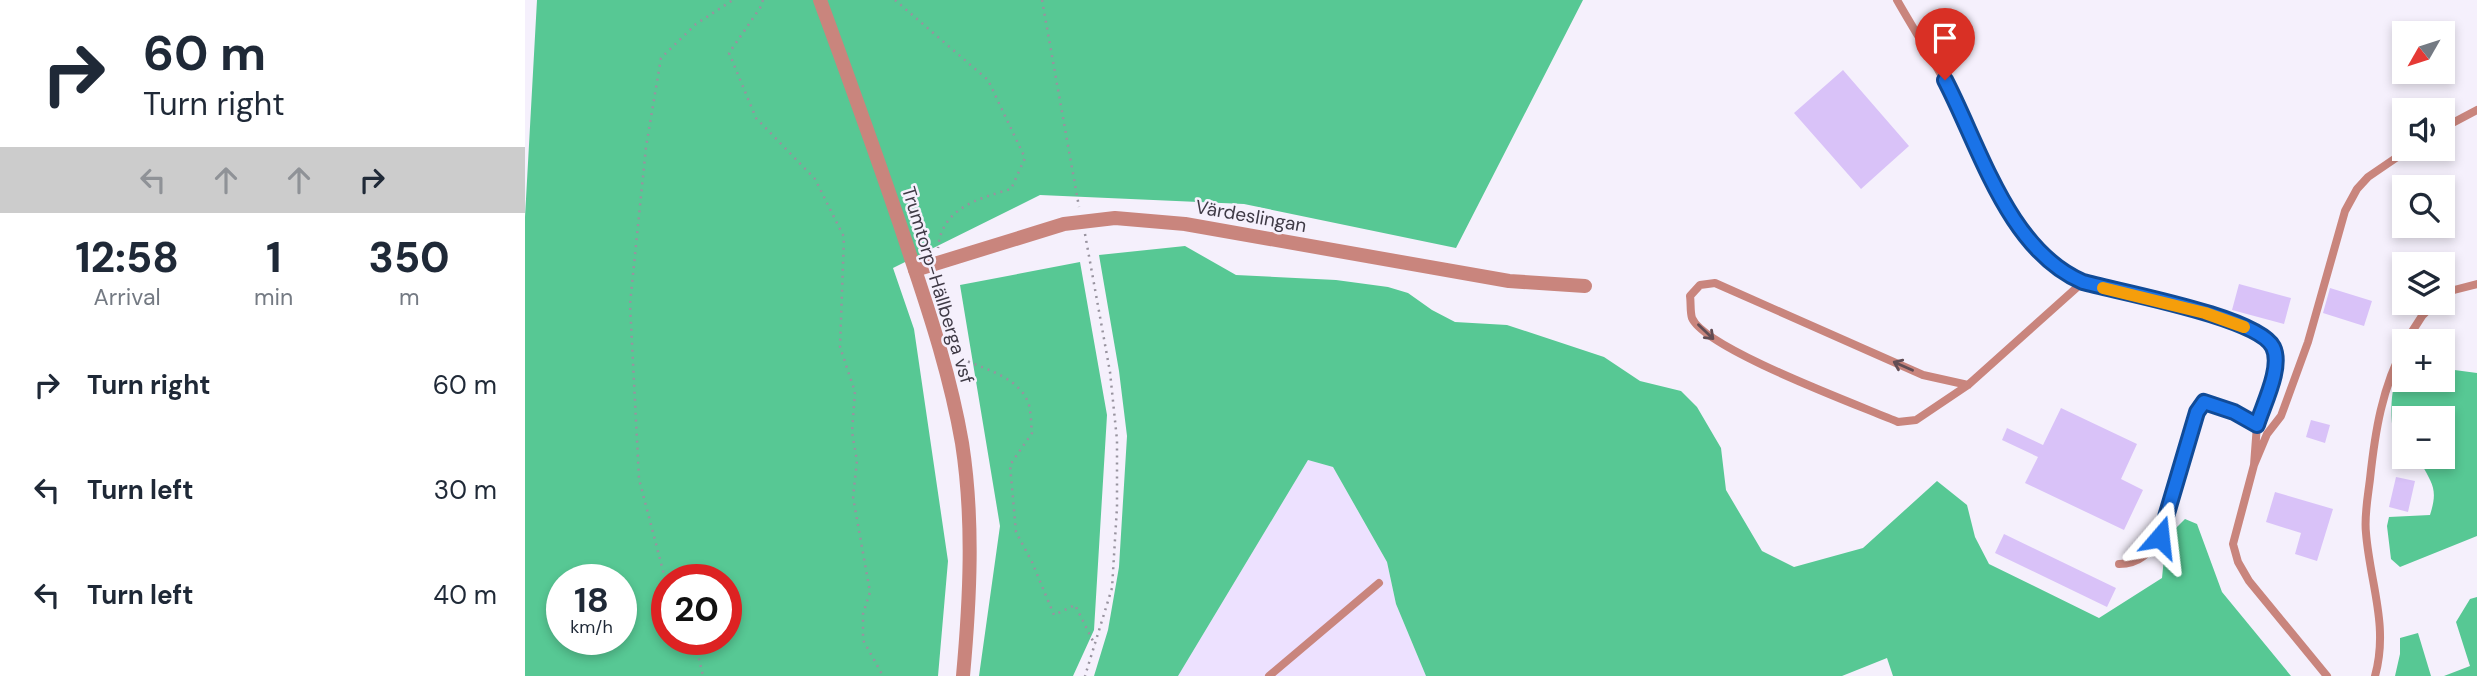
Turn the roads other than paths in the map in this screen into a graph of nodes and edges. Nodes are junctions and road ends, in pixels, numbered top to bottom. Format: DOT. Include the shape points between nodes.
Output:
graph roads {
  1 [pos="820,0"];
  2 [pos="1897,0"];
  3 [pos="2477,110"];
  4 [pos="2455,122"];
  5 [pos="2392,161"];
  6 [pos="915,270"];
  7 [pos="2083,282"];
  8 [pos="2477,284"];
  9 [pos="1585,286"];
  10 [pos="2455,290"];
  11 [pos="2392,371"];
  12 [pos="1968,385"];
  13 [pos="2257,425"];
  14 [pos="2254,465"];
  15 [pos="2119,564"];
  16 [pos="1379,583"];
  17 [pos="963,676"];
  18 [pos="1269,676"];
  19 [pos="2327,676"];
  20 [pos="2375,676"];
  1 -- 6 [label="street, Trumtorp-Hällberga vsf"];
  2 -- 7 [label="lane" via="1961,111 2013,219 2046,259"];
  3 -- 4 [label="lane"];
  5 -- 14 [label="lane" via="2368,177 2344,211 2308,342 2281,416 2267,434"];
  6 -- 9 [label="street, Värdeslingan" via="1051,227 1115,218 1185,224 1509,281"];
  6 -- 17 [label="street, Trumtorp-Hällberga vsf" via="939,343 962,444 969,558"];
  7 -- 12 [label="lane"];
  7 -- 13 [label="lane" via="2205,313 2265,337 2276,356"];
  8 -- 10 [label="lane"];
  11 -- 20 [label="lane" via="2379,408 2365,531 2381,629"];
  12 -- 12 [label="lane, one-way" via="1923,375 1715,283 1700,285 1690,296 1692,318 1710,337 1739,355 1898,422 1916,421"];
  13 -- 14 [label="lane"];
  13 -- 15 [label="lane" via="2204,402 2197,412 2160,537 2140,560"];
  14 -- 19 [label="lane" via="2234,544 2238,562"];
  16 -- 18 [label="lane"];
}
